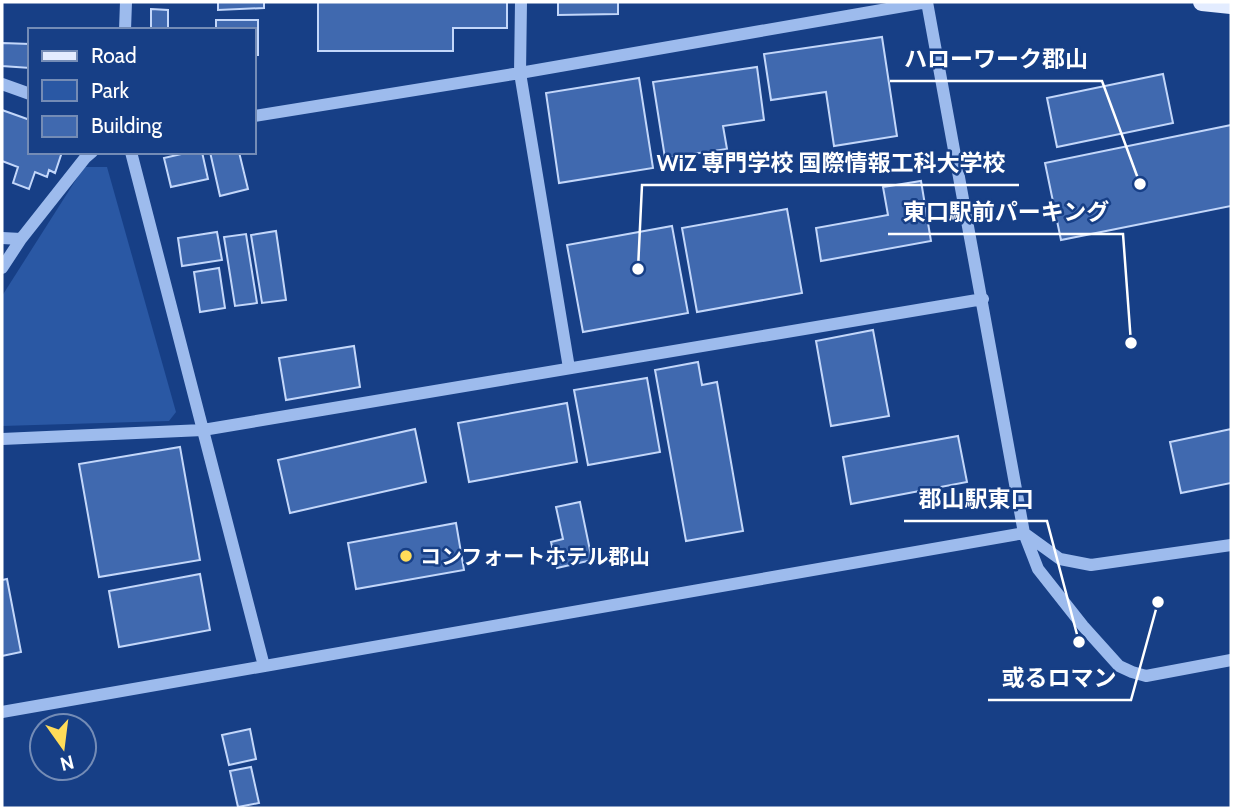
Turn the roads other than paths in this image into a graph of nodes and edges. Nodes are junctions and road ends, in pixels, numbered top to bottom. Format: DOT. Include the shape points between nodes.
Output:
graph roads {
  1 [pos="126,2"];
  2 [pos="520,2"];
  3 [pos="927,2"];
  4 [pos="1202,2"];
  5 [pos="1231,5"];
  6 [pos="125,28"];
  7 [pos="520,73"];
  8 [pos="2,83"];
  9 [pos="28,93"];
  10 [pos="256,116"];
  11 [pos="90,154"];
  12 [pos="132,154"];
  13 [pos="2,238"];
  14 [pos="21,239"];
  15 [pos="2,268"];
  16 [pos="983,299"];
  17 [pos="569,368"];
  18 [pos="203,430"];
  19 [pos="2,439"];
  20 [pos="1024,533"];
  21 [pos="1231,545"];
  22 [pos="1231,660"];
  23 [pos="264,666"];
  24 [pos="2,712"];
  1 -- 6 [label="street"];
  2 -- 7 [label="street"];
  3 -- 7 [label="street"];
  3 -- 16 [label="street"];
  4 -- 5 [label="main road"];
  7 -- 10 [label="street"];
  7 -- 17 [label="street"];
  8 -- 9 [label="street"];
  11 -- 14 [label="street"];
  12 -- 18 [label="street"];
  13 -- 14 [label="street"];
  14 -- 15 [label="street"];
  16 -- 17 [label="street"];
  16 -- 20 [label="street"];
  17 -- 18 [label="street"];
  18 -- 19 [label="street"];
  18 -- 23 [label="street"];
  20 -- 21 [label="street" via="1060,559 1091,565"];
  20 -- 22 [label="street" via="1050,588 1119,666 1146,676"];
  20 -- 23 [label="street"];
  23 -- 24 [label="street"];
}
